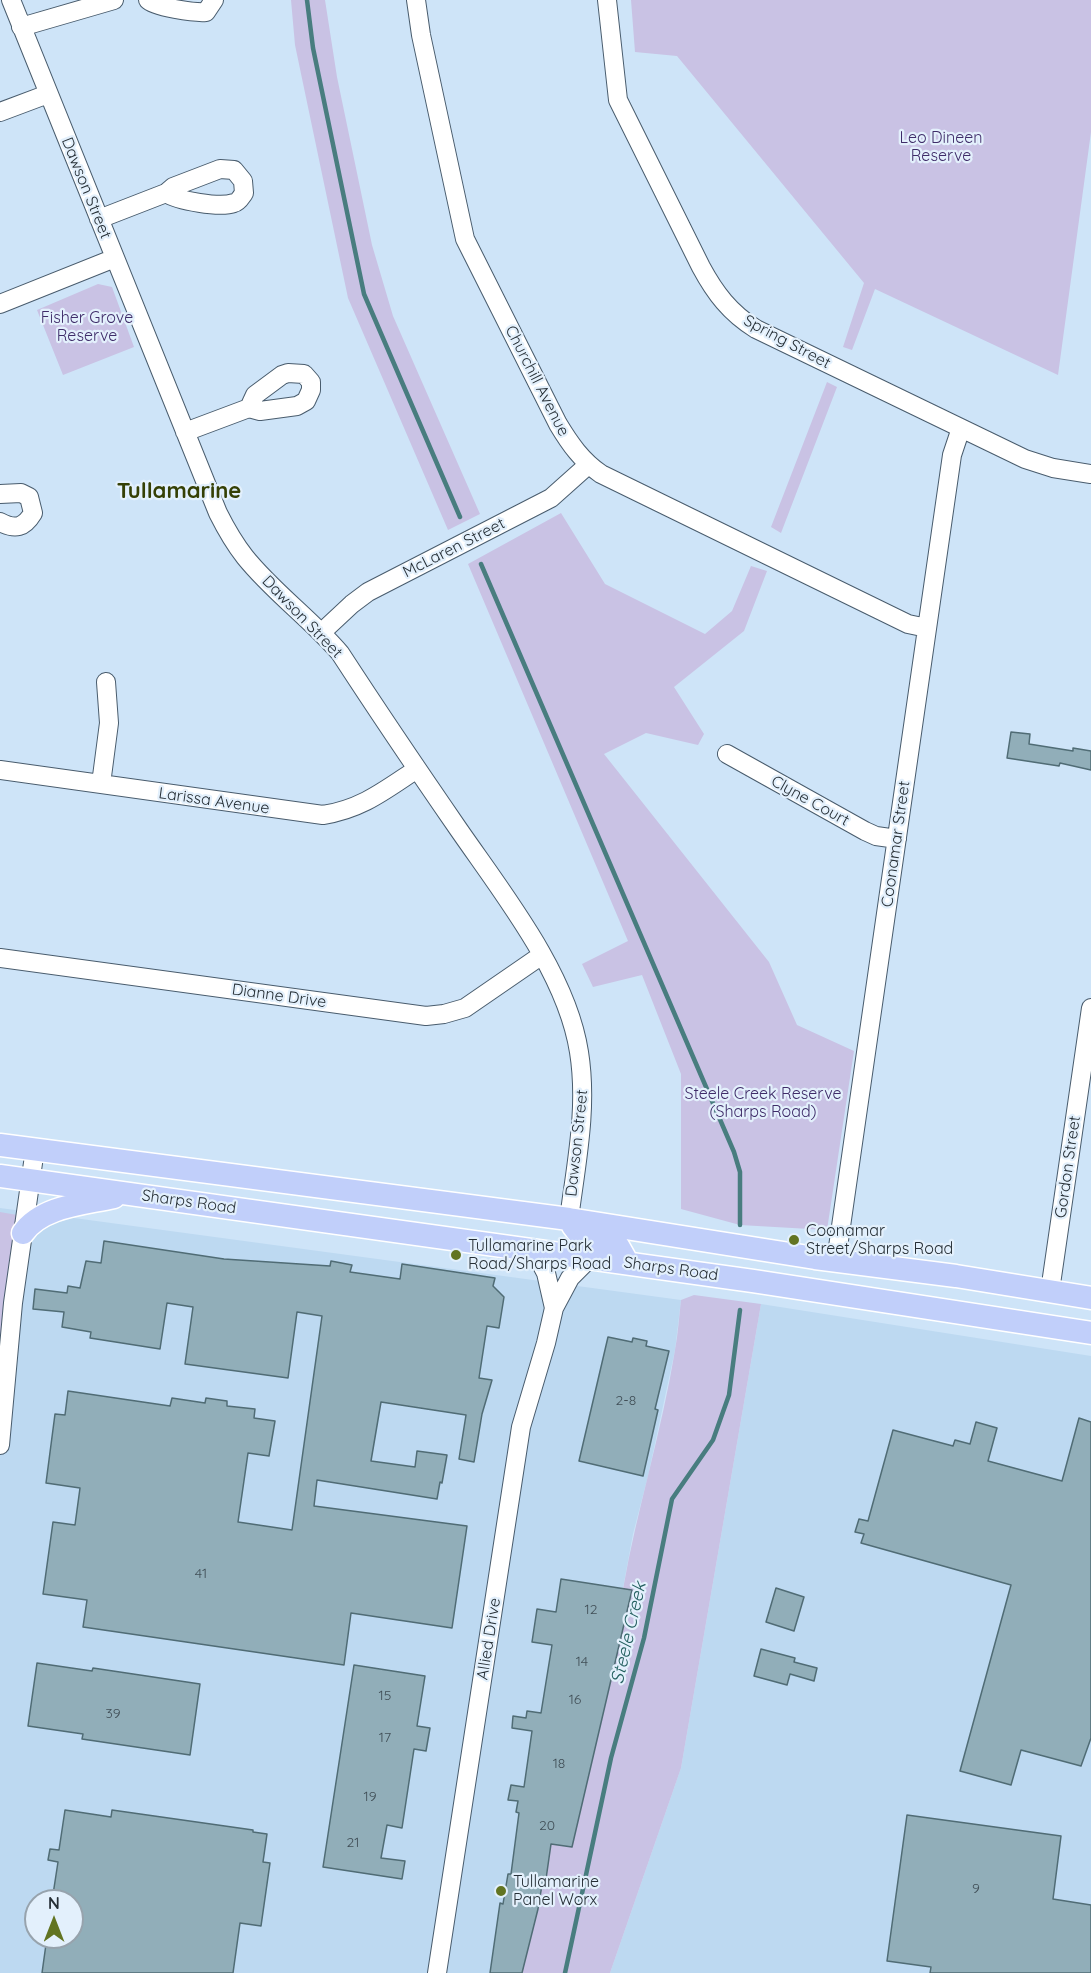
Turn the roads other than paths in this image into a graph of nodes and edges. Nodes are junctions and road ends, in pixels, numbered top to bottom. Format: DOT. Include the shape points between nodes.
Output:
graph roads {
  1 [pos="11,0"];
  2 [pos="114,0"];
  3 [pos="148,0"];
  4 [pos="214,0"];
  5 [pos="416,0"];
  6 [pos="607,0"];
  7 [pos="21,27"];
  8 [pos="48,94"];
  9 [pos="0,112"];
  10 [pos="166,194"];
  11 [pos="99,219"];
  12 [pos="115,258"];
  13 [pos="0,304"];
  14 [pos="249,408"];
  15 [pos="961,428"];
  16 [pos="185,432"];
  17 [pos="588,465"];
  18 [pos="1091,474"];
  19 [pos="0,494"];
  20 [pos="0,522"];
  21 [pos="927,628"];
  22 [pos="322,632"];
  23 [pos="106,682"];
  24 [pos="727,754"];
  25 [pos="417,769"];
  26 [pos="0,770"];
  27 [pos="101,784"];
  28 [pos="897,839"];
  29 [pos="542,955"];
  30 [pos="0,958"];
  31 [pos="1091,1008"];
  32 [pos="1,1149"];
  33 [pos="35,1149"];
  34 [pos="0,1176"];
  35 [pos="30,1180"];
  36 [pos="127,1194"];
  37 [pos="568,1219"];
  38 [pos="22,1233"];
  39 [pos="534,1250"];
  40 [pos="590,1258"];
  41 [pos="836,1261"];
  42 [pos="628,1263"];
  43 [pos="956,1276"];
  44 [pos="1050,1292"];
  45 [pos="1091,1299"];
  46 [pos="554,1308"];
  47 [pos="952,1310"];
  48 [pos="1091,1333"];
  49 [pos="0,1444"];
  50 [pos="438,1973"];
  1 -- 7 [label="street, Dawson Street"];
  2 -- 7 [label="street"];
  3 -- 4 [label="street" via="194,13 206,12"];
  5 -- 17 [label="street, Churchill Avenue" via="465,239 558,424"];
  6 -- 15 [label="street, Spring Street" via="618,100 722,302 756,329"];
  7 -- 8 [label="street, Dawson Street"];
  8 -- 9 [label="street"];
  8 -- 11 [label="street, Dawson Street"];
  10 -- 11 [label="street"];
  11 -- 12 [label="street, Dawson Street"];
  12 -- 13 [label="street"];
  12 -- 16 [label="street, Dawson Street"];
  14 -- 16 [label="street"];
  15 -- 18 [label="street, Spring Street" via="1040,465"];
  15 -- 21 [label="street, Coonamar Street" via="952,455"];
  16 -- 22 [label="street, Dawson Street" via="231,538 246,558"];
  17 -- 21 [label="street, Churchill Avenue" via="908,624"];
  17 -- 22 [label="street, McLaren Street" via="551,498 368,592"];
  19 -- 20 [label="street" via="21,493 29,497 33,513 19,528"];
  21 -- 28 [label="street, Coonamar Street"];
  22 -- 25 [label="street, Dawson Street"];
  23 -- 27 [label="street" via="109,723"];
  24 -- 28 [label="street, Clyne Court" via="865,831"];
  25 -- 27 [label="street, Larissa Avenue" via="364,804 323,815"];
  25 -- 29 [label="street, Dawson Street"];
  26 -- 27 [label="street, Larissa Avenue"];
  28 -- 41 [label="street, Coonamar Street"];
  29 -- 30 [label="street, Dianne Drive" via="465,1008 426,1016"];
  29 -- 37 [label="street, Dawson Street" via="564,996 573,1024 583,1087"];
  31 -- 44 [label="street, Gordon Street"];
  32 -- 33 [label="main road, Sharps Road"];
  33 -- 35 [label="street"];
  33 -- 37 [label="main road, Sharps Road"];
  34 -- 35 [label="main road, Sharps Road"];
  35 -- 36 [label="main road, Sharps Road"];
  35 -- 38 [label="street"];
  36 -- 38 [label="main road" via="52,1211 34,1220"];
  36 -- 39 [label="main road, Sharps Road"];
  37 -- 41 [label="main road, Sharps Road"];
  37 -- 42 [label="main road" via="585,1241 618,1246"];
  38 -- 49 [label="street"];
  39 -- 40 [label="main road, Sharps Road"];
  39 -- 46 [label="street, Allied Drive" via="546,1273"];
  40 -- 42 [label="main road, Sharps Road"];
  40 -- 46 [label="street, Allied Drive" via="570,1278"];
  41 -- 43 [label="main road, Sharps Road"];
  42 -- 47 [label="main road, Sharps Road"];
  43 -- 44 [label="main road, Sharps Road"];
  43 -- 47 [label="main road"];
  44 -- 45 [label="main road, Sharps Road"];
  46 -- 50 [label="street, Allied Drive" via="520,1433"];
  47 -- 48 [label="main road, Sharps Road"];
}
